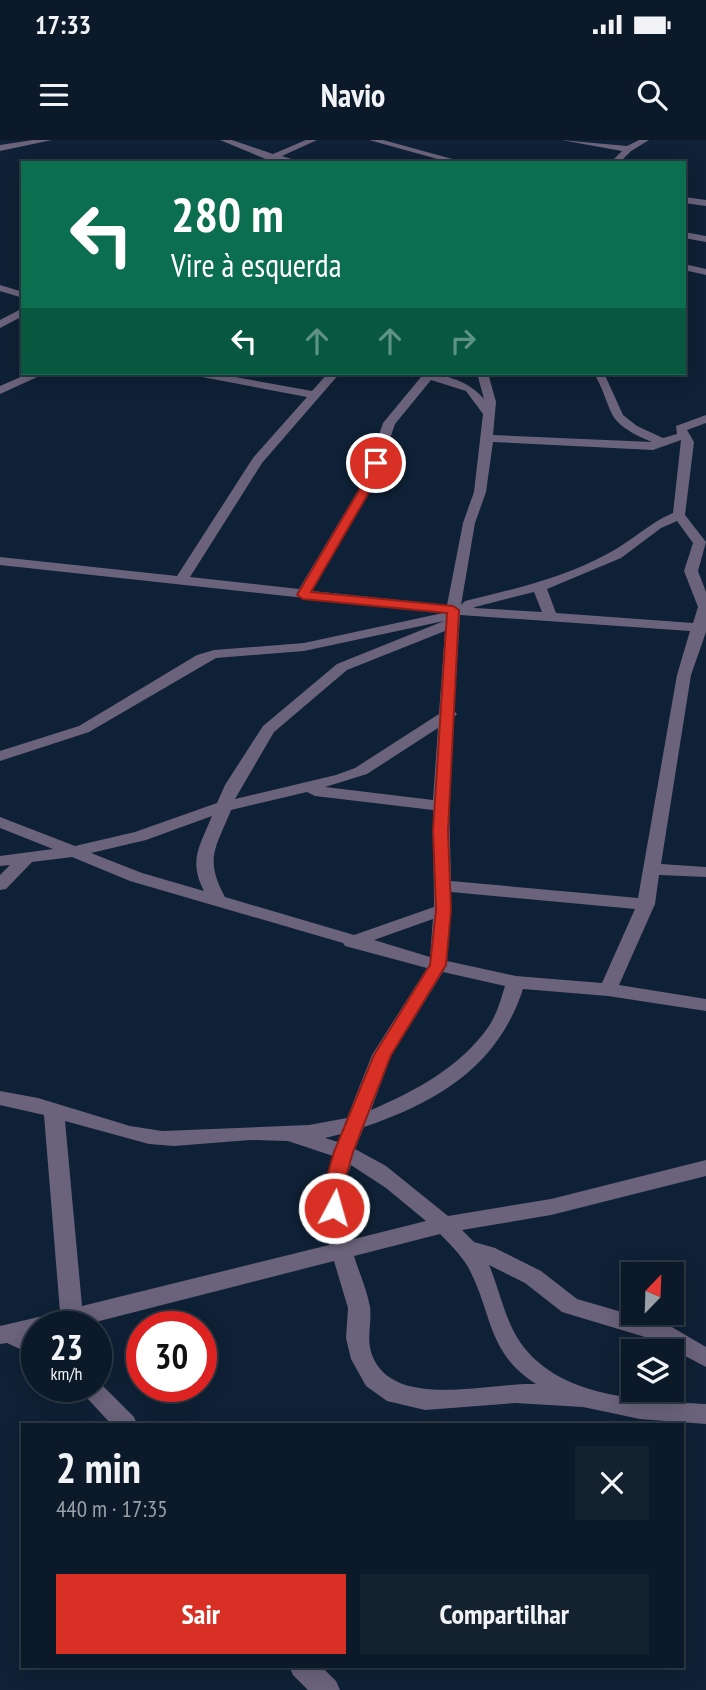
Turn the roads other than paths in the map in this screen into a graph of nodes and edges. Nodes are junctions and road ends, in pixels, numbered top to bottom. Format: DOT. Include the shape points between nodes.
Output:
graph roads {
  1 [pos="48,140"];
  2 [pos="224,140"];
  3 [pos="313,140"];
  4 [pos="373,140"];
  5 [pos="565,140"];
  6 [pos="645,140"];
  7 [pos="0,148"];
  8 [pos="628,149"];
  9 [pos="274,157"];
  10 [pos="259,159"];
  11 [pos="291,161"];
  12 [pos="455,161"];
  13 [pos="616,161"];
  14 [pos="686,200"];
  15 [pos="706,203"];
  16 [pos="686,235"];
  17 [pos="706,239"];
  18 [pos="686,267"];
  19 [pos="706,272"];
  20 [pos="0,288"];
  21 [pos="21,294"];
  22 [pos="21,310"];
  23 [pos="0,311"];
  24 [pos="21,311"];
  25 [pos="3,322"];
  26 [pos="34,375"];
  27 [pos="208,375"];
  28 [pos="332,375"];
  29 [pos="422,375"];
  30 [pos="426,375"];
  31 [pos="483,375"];
  32 [pos="600,375"];
  33 [pos="0,391"];
  34 [pos="313,395"];
  35 [pos="490,415"];
  36 [pos="706,419"];
  37 [pos="685,435"];
  38 [pos="488,438"];
  39 [pos="664,443"];
  40 [pos="687,453"];
  41 [pos="679,515"];
  42 [pos="0,561"];
  43 [pos="180,582"];
  44 [pos="539,587"];
  45 [pos="303,595"];
  46 [pos="705,607"];
  47 [pos="455,615"];
  48 [pos="551,619"];
  49 [pos="703,628"];
  50 [pos="449,714"];
  51 [pos="0,756"];
  52 [pos="304,790"];
  53 [pos="441,806"];
  54 [pos="222,807"];
  55 [pos="0,822"];
  56 [pos="72,852"];
  57 [pos="26,859"];
  58 [pos="0,861"];
  59 [pos="653,869"];
  60 [pos="706,872"];
  61 [pos="0,885"];
  62 [pos="442,886"];
  63 [pos="218,899"];
  64 [pos="646,904"];
  65 [pos="443,910"];
  66 [pos="351,942"];
  67 [pos="438,965"];
  68 [pos="516,982"];
  69 [pos="608,990"];
  70 [pos="706,1005"];
  71 [pos="0,1098"];
  72 [pos="54,1110"];
  73 [pos="355,1122"];
  74 [pos="287,1135"];
  75 [pos="344,1152"];
  76 [pos="706,1168"];
  77 [pos="443,1225"];
  78 [pos="466,1249"];
  79 [pos="341,1250"];
  80 [pos="71,1311"];
  81 [pos="107,1311"];
  82 [pos="4,1334"];
  83 [pos="21,1341"];
  84 [pos="706,1358"];
  85 [pos="582,1397"];
  86 [pos="104,1402"];
  87 [pos="706,1414"];
  88 [pos="125,1423"];
  89 [pos="304,1668"];
  90 [pos="327,1690"];
  1 -- 7 [label="street"];
  2 -- 10 [label="street"];
  3 -- 9 [label="street"];
  4 -- 12 [label="street"];
  5 -- 8 [label="street"];
  6 -- 8 [label="street"];
  8 -- 13 [label="street"];
  9 -- 10 [label="street"];
  9 -- 11 [label="street"];
  14 -- 15 [label="street"];
  16 -- 17 [label="street"];
  18 -- 19 [label="street"];
  20 -- 21 [label="street"];
  22 -- 23 [label="street"];
  24 -- 25 [label="street"];
  26 -- 33 [label="street"];
  27 -- 34 [label="street"];
  28 -- 34 [label="street"];
  29 -- 45 [label="street" via="389,423 369,482"];
  30 -- 35 [label="street" via="470,388"];
  31 -- 35 [label="street"];
  32 -- 39 [label="street" via="611,406 631,427"];
  34 -- 43 [label="street" via="257,461"];
  35 -- 38 [label="street"];
  36 -- 37 [label="street" via="680,428"];
  37 -- 39 [label="street"];
  37 -- 40 [label="street"];
  38 -- 39 [label="street" via="638,446"];
  38 -- 47 [label="street"];
  39 -- 40 [label="street"];
  40 -- 41 [label="street"];
  41 -- 44 [label="street" via="656,525 616,555"];
  41 -- 46 [label="street" via="700,542 691,571"];
  42 -- 43 [label="street"];
  43 -- 45 [label="street"];
  44 -- 47 [label="street" via="477,602"];
  44 -- 48 [label="street"];
  45 -- 47 [label="street"];
  46 -- 49 [label="street"];
  47 -- 48 [label="street"];
  47 -- 50 [label="street"];
  47 -- 51 [label="street" via="304,647 201,658 84,729"];
  47 -- 54 [label="street" via="324,679 268,729"];
  48 -- 49 [label="street"];
  49 -- 59 [label="street" via="684,675 674,723"];
  50 -- 52 [label="street" via="361,771"];
  50 -- 53 [label="street"];
  52 -- 53 [label="street"];
  52 -- 54 [label="street"];
  53 -- 62 [label="street"];
  54 -- 56 [label="street" via="141,836"];
  54 -- 63 [label="street" via="204,856 204,874"];
  55 -- 56 [label="street"];
  56 -- 57 [label="street"];
  56 -- 63 [label="street" via="136,877"];
  57 -- 58 [label="street"];
  57 -- 61 [label="street"];
  59 -- 60 [label="street"];
  59 -- 64 [label="street"];
  62 -- 64 [label="street"];
  62 -- 65 [label="street"];
  63 -- 66 [label="street"];
  64 -- 69 [label="street"];
  65 -- 66 [label="street"];
  65 -- 67 [label="street"];
  66 -- 67 [label="street"];
  67 -- 68 [label="street"];
  67 -- 73 [label="street" via="382,1055"];
  68 -- 69 [label="street"];
  68 -- 73 [label="street" via="496,1033 463,1066 425,1093"];
  69 -- 70 [label="street"];
  71 -- 72 [label="street"];
  72 -- 74 [label="street" via="100,1127 152,1138"];
  72 -- 80 [label="street"];
  73 -- 74 [label="street"];
  73 -- 75 [label="street"];
  74 -- 75 [label="street"];
  75 -- 77 [label="street" via="369,1165"];
  75 -- 79 [label="street" via="334,1208"];
  76 -- 77 [label="street" via="551,1207"];
  77 -- 78 [label="street"];
  77 -- 79 [label="street"];
  78 -- 84 [label="street" via="533,1277 570,1306 662,1333"];
  78 -- 85 [label="street" via="477,1261 493,1313 509,1345 538,1374"];
  79 -- 81 [label="street"];
  79 -- 85 [label="street" via="359,1308 357,1338 362,1359 374,1379 395,1394 425,1399 514,1393"];
  82 -- 83 [label="street"];
  85 -- 87 [label="street" via="631,1409"];
  86 -- 88 [label="street"];
  89 -- 90 [label="street"];
}
